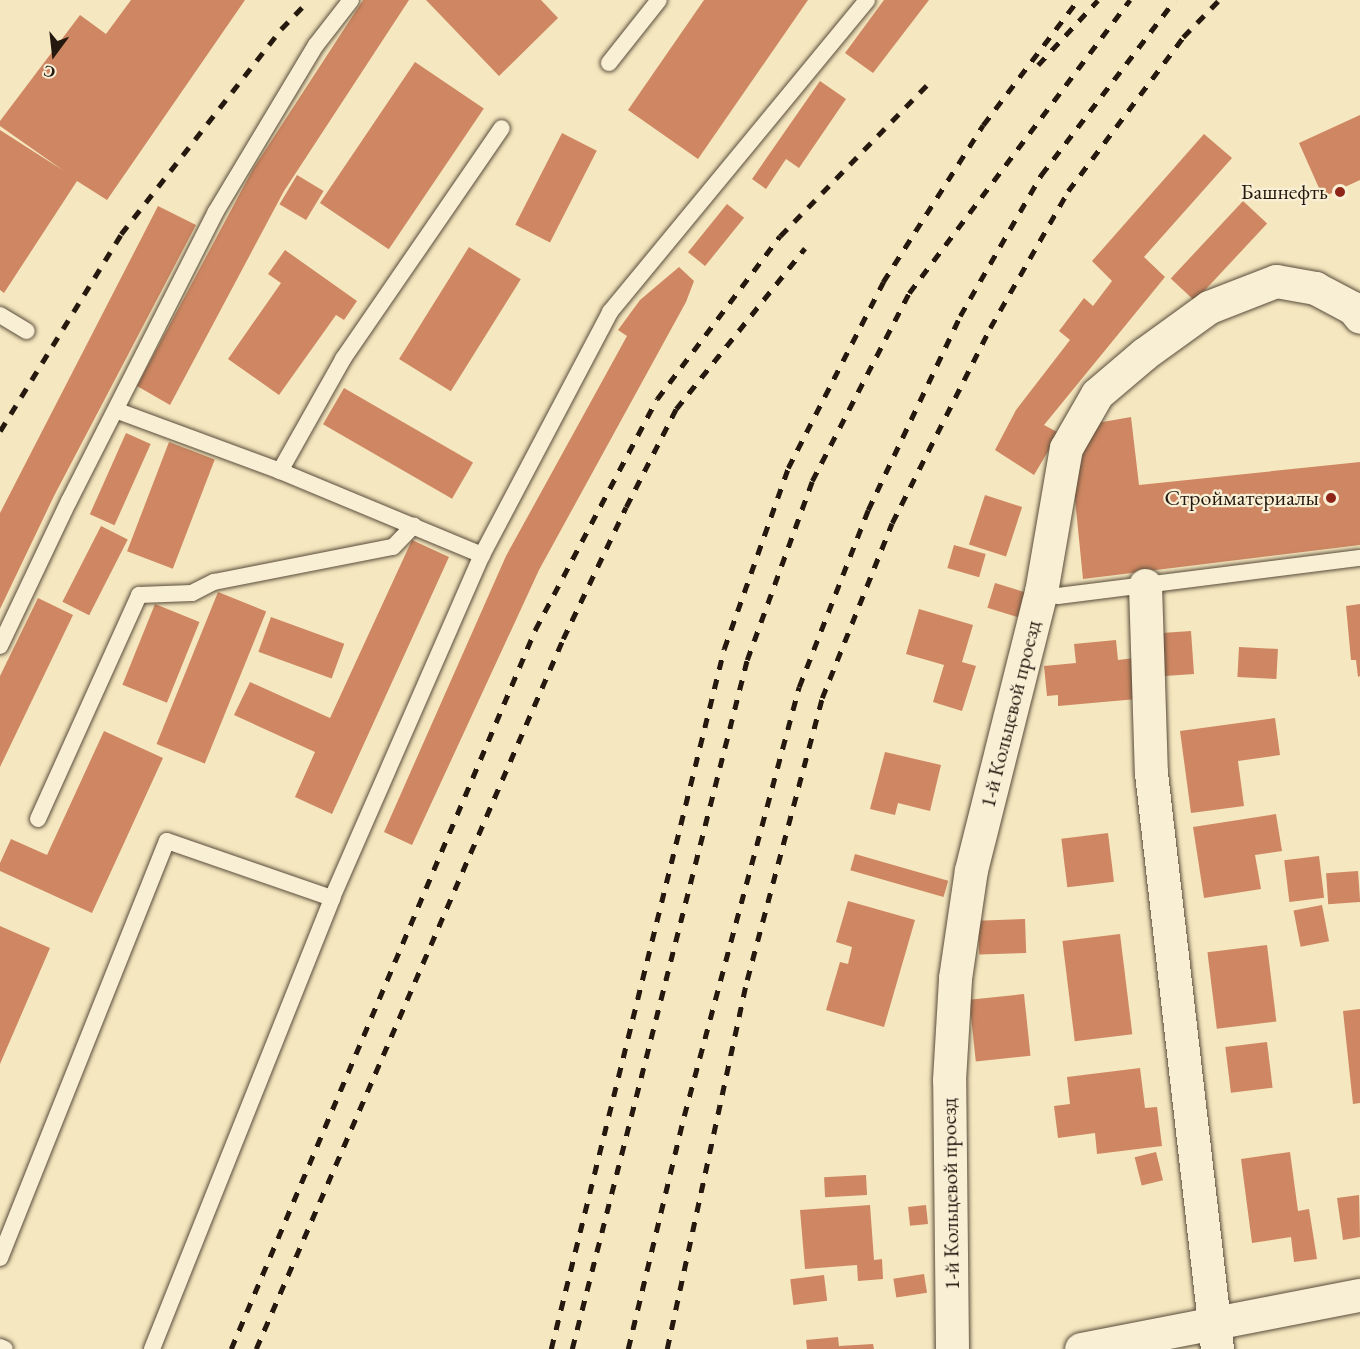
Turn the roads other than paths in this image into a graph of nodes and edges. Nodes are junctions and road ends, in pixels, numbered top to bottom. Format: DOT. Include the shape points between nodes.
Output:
graph roads {
  1 [pos="351,0"];
  2 [pos="659,0"];
  3 [pos="867,0"];
  4 [pos="609,63"];
  5 [pos="502,128"];
  6 [pos="0,315"];
  7 [pos="1360,317"];
  8 [pos="27,331"];
  9 [pos="117,411"];
  10 [pos="280,471"];
  11 [pos="414,525"];
  12 [pos="482,555"];
  13 [pos="1360,558"];
  14 [pos="1145,585"];
  15 [pos="1041,592"];
  16 [pos="0,646"];
  17 [pos="38,819"];
  18 [pos="332,898"];
  19 [pos="0,1258"];
  20 [pos="1360,1296"];
  21 [pos="1215,1337"];
  22 [pos="0,1347"];
  23 [pos="5,1349"];
  24 [pos="152,1349"];
  25 [pos="952,1349"];
  26 [pos="1081,1349"];
  1 -- 9 [label="lane" via="316,45 215,213"];
  2 -- 4 [label="lane"];
  3 -- 12 [label="lane" via="610,312"];
  5 -- 10 [label="lane" via="343,359"];
  6 -- 8 [label="lane"];
  7 -- 15 [label="street, 1-й Кольцевой проезд" via="1353,308 1315,288 1276,281 1209,307 1097,394 1066,448"];
  9 -- 10 [label="lane"];
  9 -- 16 [label="lane"];
  10 -- 11 [label="lane"];
  11 -- 12 [label="lane"];
  11 -- 17 [label="lane" via="393,547 214,582 192,593 139,595"];
  12 -- 18 [label="lane"];
  13 -- 14 [label="lane"];
  14 -- 15 [label="lane" via="1059,597"];
  14 -- 21 [label="street" via="1151,773"];
  15 -- 25 [label="street, 1-й Кольцевой проезд" via="971,870 955,978 949,1080"];
  18 -- 19 [label="lane" via="167,841"];
  18 -- 24 [label="lane"];
  20 -- 21 [label="street"];
  21 -- 26 [label="street"];
  22 -- 23 [label="lane"];
}
